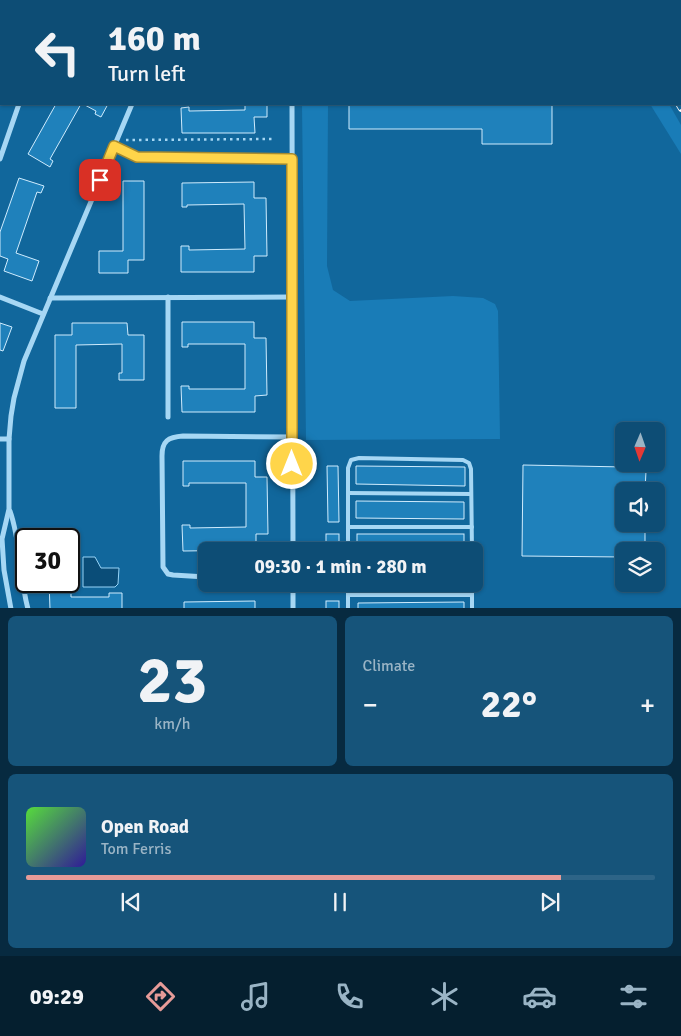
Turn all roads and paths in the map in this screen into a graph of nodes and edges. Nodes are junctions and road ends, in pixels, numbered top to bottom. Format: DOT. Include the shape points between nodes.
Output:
graph roads {
  1 [pos="19,105"];
  2 [pos="132,105"];
  3 [pos="292,105"];
  4 [pos="272,139"];
  5 [pos="124,140"];
  6 [pos="114,146"];
  7 [pos="0,159"];
  8 [pos="292,159"];
  9 [pos="0,297"];
  10 [pos="168,297"];
  11 [pos="292,297"];
  12 [pos="50,298"];
  13 [pos="43,314"];
  14 [pos="168,417"];
  15 [pos="292,437"];
  16 [pos="0,439"];
  17 [pos="9,439"];
  18 [pos="348,493"];
  19 [pos="472,494"];
  20 [pos="9,510"];
  21 [pos="348,527"];
  22 [pos="472,527"];
  23 [pos="292,542"];
  24 [pos="348,542"];
  25 [pos="472,542"];
  26 [pos="198,577"];
  27 [pos="293,592"];
  28 [pos="348,595"];
  29 [pos="472,595"];
  30 [pos="11,608"];
  31 [pos="25,608"];
  32 [pos="293,608"];
  33 [pos="348,608"];
  34 [pos="472,608"];
  1 -- 7 [label="street"];
  2 -- 6 [label="street"];
  3 -- 8 [label="street"];
  4 -- 5 [label="path"];
  6 -- 8 [label="street" via="137,157"];
  6 -- 12 [label="street"];
  8 -- 11 [label="street"];
  9 -- 13 [label="street"];
  10 -- 11 [label="street"];
  10 -- 12 [label="street"];
  10 -- 14 [label="street"];
  11 -- 15 [label="street"];
  12 -- 13 [label="street"];
  13 -- 17 [label="street" via="19,379"];
  15 -- 23 [label="street"];
  15 -- 26 [label="street" via="183,436 164,442 163,567 173,576"];
  16 -- 17 [label="street"];
  17 -- 20 [label="street"];
  18 -- 19 [label="lane"];
  18 -- 19 [label="lane" via="348,468 351,460 359,458 463,460 469,463 471,470"];
  18 -- 21 [label="lane"];
  19 -- 22 [label="lane"];
  20 -- 30 [label="street" via="2,539"];
  20 -- 31 [label="street" via="18,540"];
  21 -- 22 [label="lane"];
  21 -- 24 [label="lane"];
  22 -- 25 [label="lane"];
  27 -- 32 [label="street"];
  28 -- 29 [label="lane"];
  28 -- 33 [label="lane"];
  29 -- 34 [label="lane"];
}
